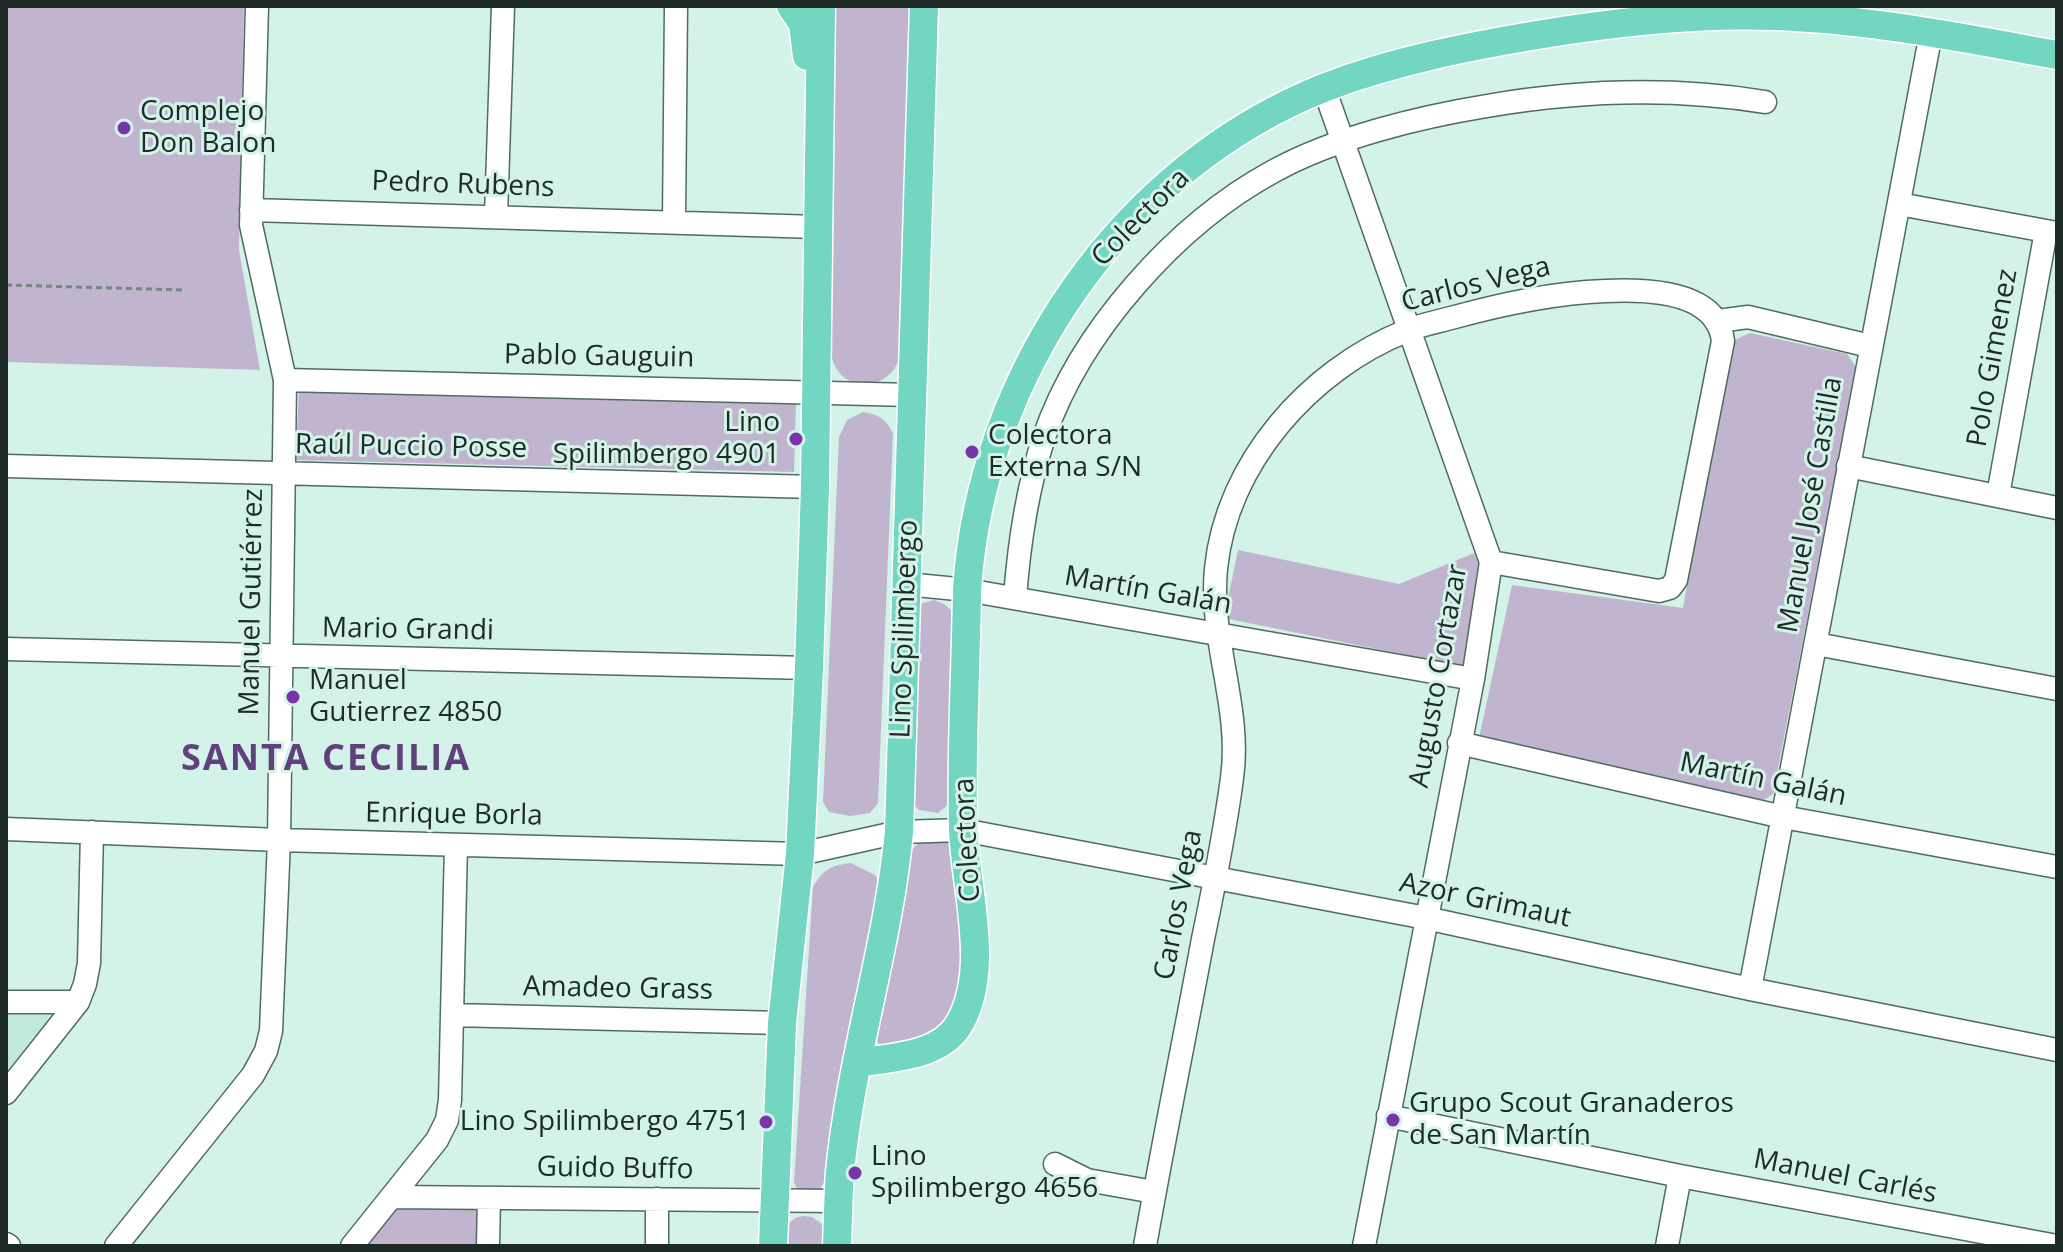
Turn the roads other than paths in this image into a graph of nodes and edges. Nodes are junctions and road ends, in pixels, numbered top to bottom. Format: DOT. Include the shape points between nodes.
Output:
graph roads {
  1 [pos="257,6"];
  2 [pos="503,6"];
  3 [pos="676,6"];
  4 [pos="791,6"];
  5 [pos="821,6"];
  6 [pos="924,6"];
  7 [pos="1931,33"];
  8 [pos="2057,55"];
  9 [pos="1324,88"];
  10 [pos="1765,102"];
  11 [pos="820,143"];
  12 [pos="1341,143"];
  13 [pos="1899,204"];
  14 [pos="251,210"];
  15 [pos="496,216"];
  16 [pos="674,221"];
  17 [pos="818,227"];
  18 [pos="2052,232"];
  19 [pos="1718,321"];
  20 [pos="1407,330"];
  21 [pos="1870,346"];
  22 [pos="285,380"];
  23 [pos="817,392"];
  24 [pos="912,395"];
  25 [pos="6,466"];
  26 [pos="1848,466"];
  27 [pos="284,473"];
  28 [pos="815,487"];
  29 [pos="1998,495"];
  30 [pos="2057,508"];
  31 [pos="1491,562"];
  32 [pos="906,584"];
  33 [pos="967,590"];
  34 [pos="1015,598"];
  35 [pos="1217,635"];
  36 [pos="1816,644"];
  37 [pos="6,649"];
  38 [pos="280,657"];
  39 [pos="809,668"];
  40 [pos="1473,679"];
  41 [pos="2057,689"];
  42 [pos="1459,743"];
  43 [pos="1783,817"];
  44 [pos="6,829"];
  45 [pos="963,830"];
  46 [pos="92,832"];
  47 [pos="899,832"];
  48 [pos="279,840"];
  49 [pos="456,845"];
  50 [pos="800,854"];
  51 [pos="2057,867"];
  52 [pos="1215,878"];
  53 [pos="1426,918"];
  54 [pos="1750,989"];
  55 [pos="6,1002"];
  56 [pos="78,1002"];
  57 [pos="452,1015"];
  58 [pos="782,1023"];
  59 [pos="2057,1050"];
  60 [pos="858,1063"];
  61 [pos="6,1093"];
  62 [pos="1388,1116"];
  63 [pos="1055,1164"];
  64 [pos="1680,1176"];
  65 [pos="1154,1192"];
  66 [pos="392,1197"];
  67 [pos="489,1198"];
  68 [pos="657,1199"];
  69 [pos="775,1200"];
  70 [pos="838,1201"];
  71 [pos="1970,1239"];
  72 [pos="116,1246"];
  73 [pos="352,1246"];
  74 [pos="488,1246"];
  75 [pos="657,1246"];
  76 [pos="773,1246"];
  77 [pos="837,1246"];
  78 [pos="1145,1246"];
  79 [pos="1364,1246"];
  80 [pos="1667,1246"];
  81 [pos="2057,1246"];
  1 -- 14 [label="street, Manuel Gutiérrez"];
  2 -- 15 [label="street"];
  3 -- 16 [label="street"];
  4 -- 11 [label="main road" via="803,24"];
  5 -- 11 [label="main road"];
  6 -- 24 [label="main road, Lino Spilimbergo"];
  7 -- 8 [label="main road, Colectora"];
  7 -- 9 [label="main road, Colectora" via="1771,16 1648,20 1453,51"];
  7 -- 13 [label="street, Manuel José Castilla"];
  9 -- 12 [label="street, Augusto Cortazar"];
  9 -- 33 [label="main road, Colectora" via="1250,126 1186,171 1128,224 1081,280 1044,336 1001,427 981,495"];
  10 -- 12 [label="street" via="1653,90 1521,100 1440,114"];
  11 -- 17 [label="main road"];
  12 -- 20 [label="street, Augusto Cortazar"];
  12 -- 34 [label="street" via="1273,171 1234,195 1167,253 1111,317 1070,381 1045,435 1030,489"];
  13 -- 18 [label="street"];
  13 -- 21 [label="street, Manuel José Castilla"];
  14 -- 15 [label="street, Pedro Rubens"];
  14 -- 22 [label="street, Manuel Gutiérrez"];
  15 -- 16 [label="street, Pedro Rubens"];
  16 -- 17 [label="street, Pedro Rubens"];
  17 -- 23 [label="main road"];
  18 -- 29 [label="street, Polo Gimenez"];
  19 -- 20 [label="street, Carlos Vega" via="1701,305 1680,297 1605,291 1519,300"];
  19 -- 21 [label="street" via="1748,317"];
  19 -- 31 [label="street" via="1723,341 1676,580 1670,588 1659,591"];
  20 -- 31 [label="street, Augusto Cortazar"];
  20 -- 35 [label="street, Carlos Vega" via="1309,392 1263,446 1225,521 1216,568"];
  21 -- 26 [label="street, Manuel José Castilla"];
  22 -- 23 [label="street, Pablo Gauguin"];
  22 -- 27 [label="street, Manuel Gutiérrez"];
  23 -- 24 [label="street, Pablo Gauguin"];
  23 -- 28 [label="main road"];
  24 -- 32 [label="main road, Lino Spilimbergo"];
  25 -- 27 [label="street, Raúl Puccio Posse"];
  26 -- 29 [label="street"];
  26 -- 36 [label="street, Manuel José Castilla"];
  27 -- 28 [label="street, Raúl Puccio Posse"];
  27 -- 38 [label="street, Manuel Gutiérrez"];
  28 -- 39 [label="main road"];
  29 -- 30 [label="street"];
  31 -- 40 [label="street, Augusto Cortazar"];
  32 -- 33 [label="street, Martín Galán"];
  32 -- 47 [label="main road, Lino Spilimbergo"];
  33 -- 34 [label="street, Martín Galán"];
  33 -- 45 [label="main road, Colectora"];
  34 -- 35 [label="street, Martín Galán"];
  35 -- 40 [label="street, Martín Galán"];
  35 -- 52 [label="street, Carlos Vega" via="1230,697 1235,760"];
  36 -- 41 [label="street"];
  36 -- 43 [label="street, Manuel José Castilla"];
  37 -- 38 [label="street, Mario Grandi"];
  38 -- 39 [label="street, Mario Grandi"];
  38 -- 48 [label="street, Manuel Gutiérrez"];
  39 -- 50 [label="main road"];
  40 -- 42 [label="street, Augusto Cortazar"];
  42 -- 43 [label="street, Martín Galán"];
  42 -- 53 [label="street, Augusto Cortazar"];
  43 -- 51 [label="street, Martín Galán"];
  43 -- 54 [label="street, Manuel José Castilla"];
  44 -- 46 [label="street, Enrique Borla"];
  45 -- 47 [label="street, Azor Grimaut"];
  45 -- 52 [label="street, Azor Grimaut"];
  45 -- 60 [label="main road, Colectora" via="973,926 969,1002 957,1028 942,1042 925,1051"];
  46 -- 48 [label="street, Enrique Borla"];
  46 -- 56 [label="street" via="89,963"];
  47 -- 50 [label="street, Enrique Borla"];
  47 -- 60 [label="main road, Lino Spilimbergo" via="893,889"];
  48 -- 49 [label="street, Enrique Borla"];
  48 -- 72 [label="street, Manuel Gutiérrez" via="266,1051 253,1075"];
  49 -- 50 [label="street, Enrique Borla"];
  49 -- 57 [label="street"];
  50 -- 58 [label="main road"];
  52 -- 53 [label="street, Azor Grimaut"];
  52 -- 65 [label="street, Carlos Vega"];
  53 -- 54 [label="street, Azor Grimaut"];
  53 -- 62 [label="street, Augusto Cortazar"];
  54 -- 59 [label="street, Azor Grimaut"];
  55 -- 56 [label="street"];
  56 -- 61 [label="street"];
  57 -- 58 [label="street, Amadeo Grass"];
  57 -- 66 [label="street" via="447,1120"];
  58 -- 69 [label="main road"];
  60 -- 70 [label="main road, Lino Spilimbergo"];
  62 -- 64 [label="street, Manuel Carlés"];
  62 -- 79 [label="street, Augusto Cortazar"];
  63 -- 65 [label="street" via="1087,1180"];
  64 -- 71 [label="street, Manuel Carlés"];
  64 -- 80 [label="street"];
  65 -- 78 [label="street, Carlos Vega"];
  66 -- 67 [label="street, Guido Buffo"];
  66 -- 73 [label="street"];
  67 -- 68 [label="street, Guido Buffo"];
  67 -- 74 [label="street"];
  68 -- 69 [label="street, Guido Buffo"];
  68 -- 75 [label="street"];
  69 -- 70 [label="street, Guido Buffo"];
  69 -- 76 [label="main road"];
  70 -- 77 [label="main road, Lino Spilimbergo"];
  71 -- 81 [label="street, Manuel Carlés"];
}
